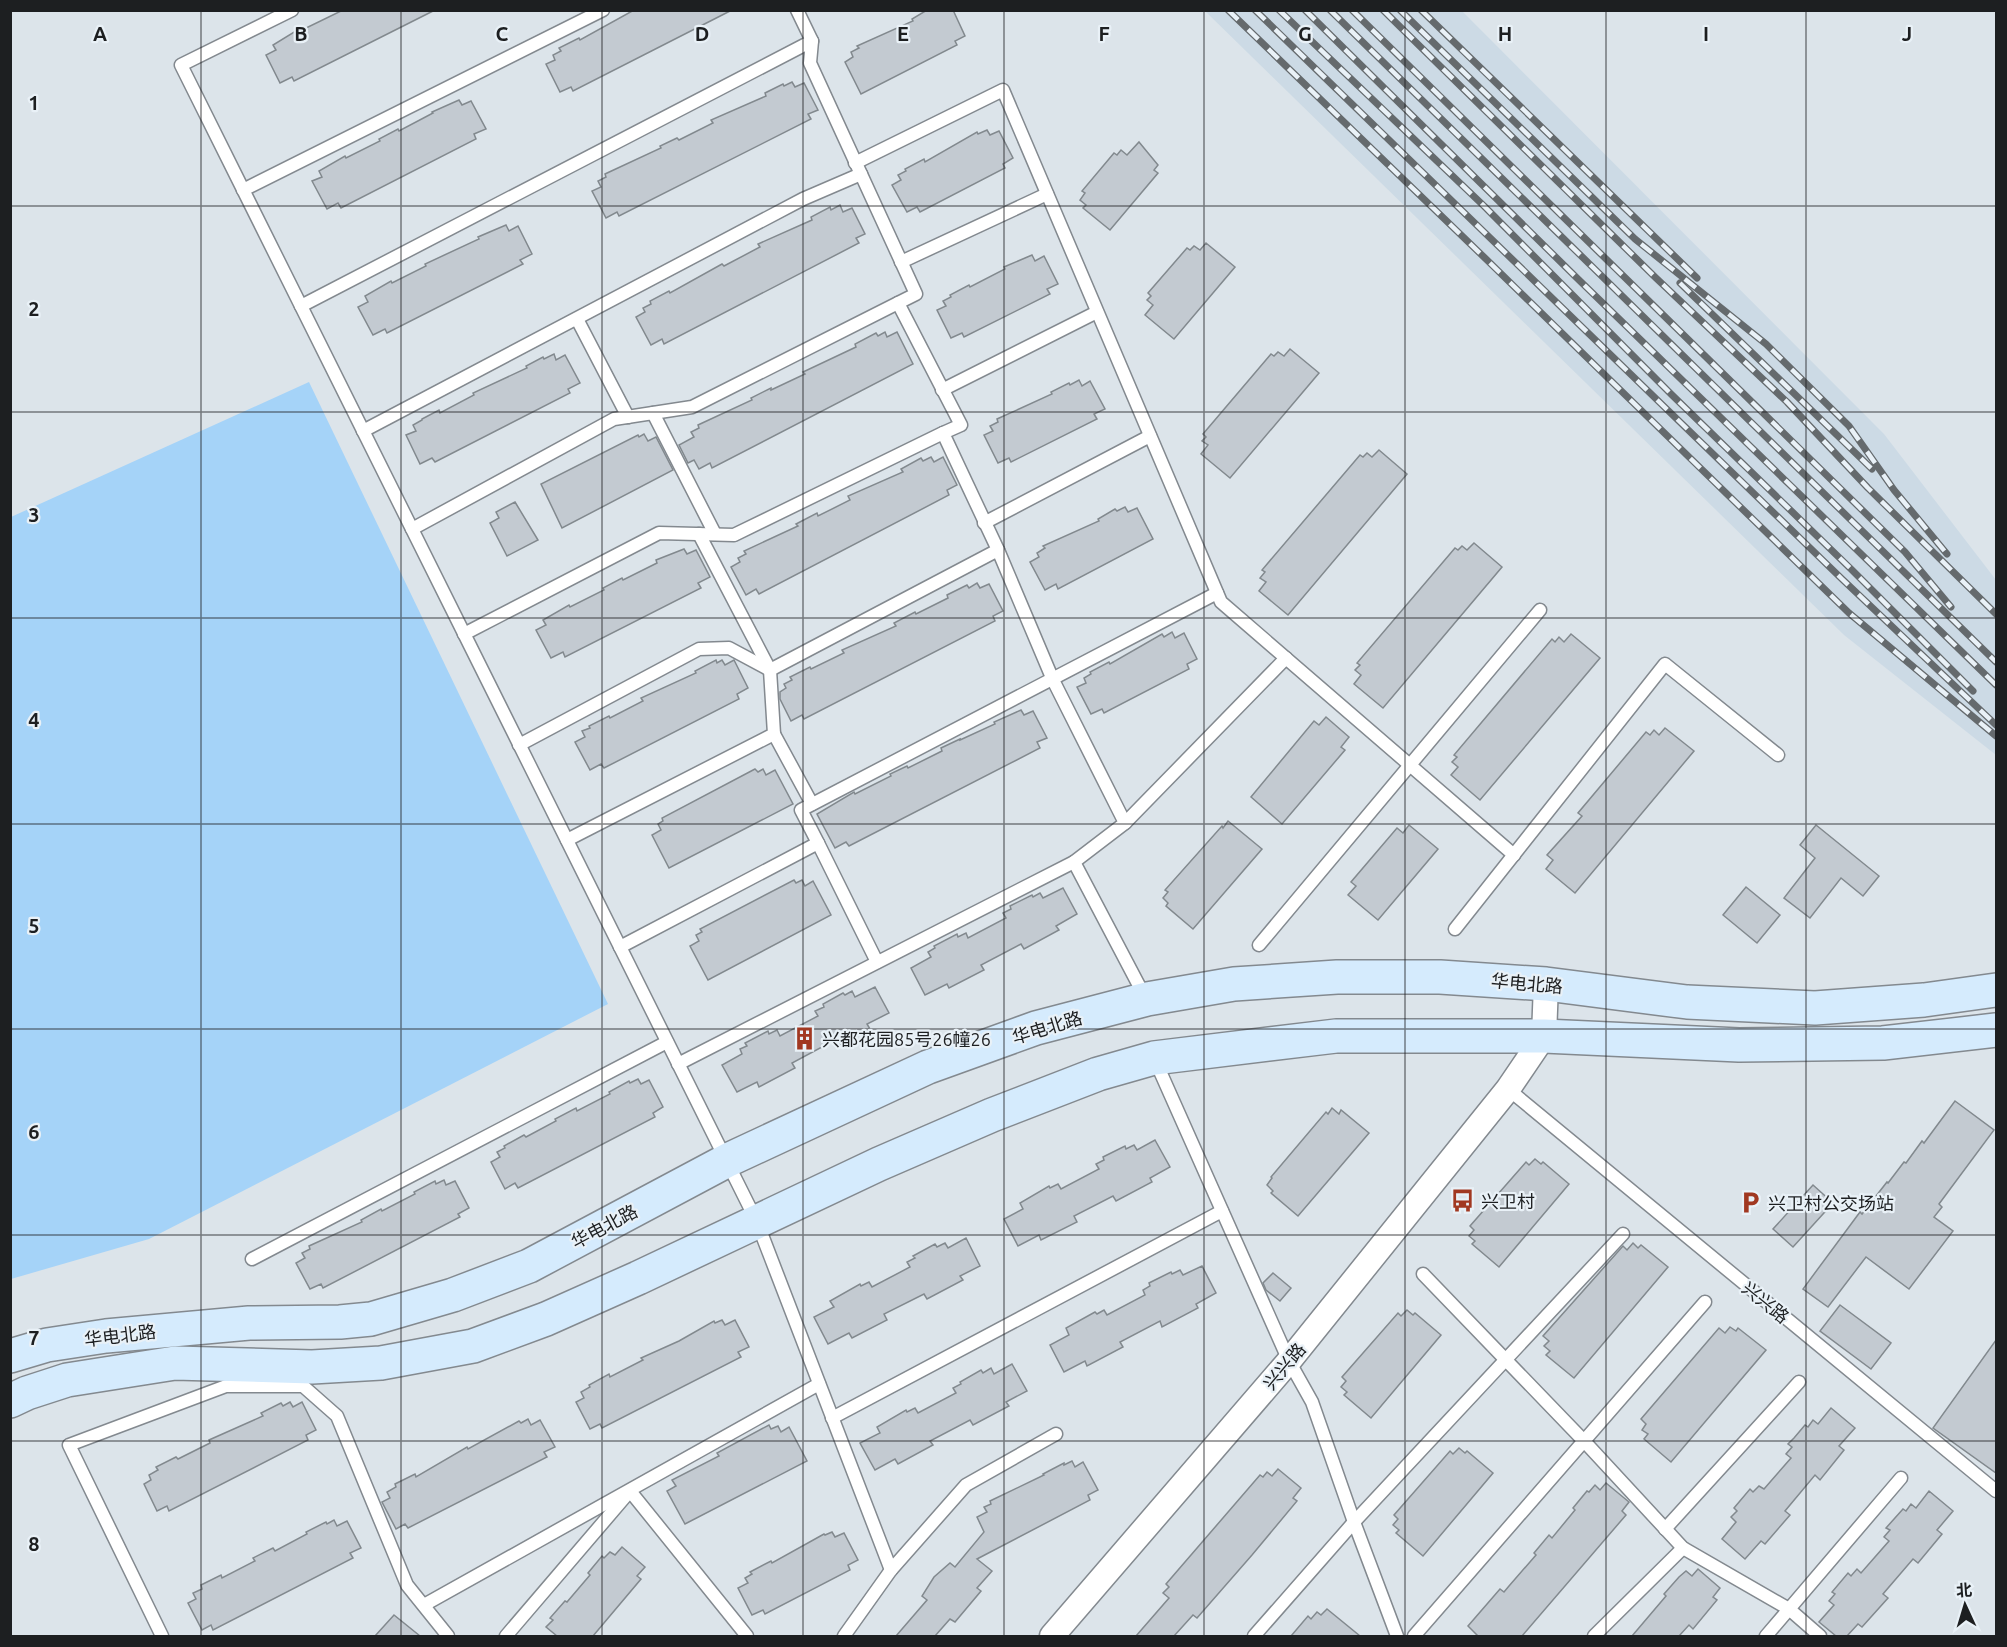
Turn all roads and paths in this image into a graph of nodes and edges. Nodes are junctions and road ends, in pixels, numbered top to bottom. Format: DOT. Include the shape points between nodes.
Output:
graph roads {
  1 [pos="292,10"];
  2 [pos="603,10"];
  3 [pos="796,10"];
  4 [pos="812,41"];
  5 [pos="858,169"];
  6 [pos="243,190"];
  7 [pos="1047,194"];
  8 [pos="901,262"];
  9 [pos="898,303"];
  10 [pos="301,306"];
  11 [pos="1097,312"];
  12 [pos="577,319"];
  13 [pos="942,390"];
  14 [pos="653,413"];
  15 [pos="628,417"];
  16 [pos="363,431"];
  17 [pos="943,433"];
  18 [pos="1150,436"];
  19 [pos="984,523"];
  20 [pos="411,529"];
  21 [pos="699,534"];
  22 [pos="715,534"];
  23 [pos="998,550"];
  24 [pos="1217,592"];
  25 [pos="1540,610"];
  26 [pos="464,634"];
  27 [pos="1286,658"];
  28 [pos="770,670"];
  29 [pos="1053,680"];
  30 [pos="774,734"];
  31 [pos="519,745"];
  32 [pos="1778,755"];
  33 [pos="1410,765"];
  34 [pos="812,804"];
  35 [pos="1125,824"];
  36 [pos="567,840"];
  37 [pos="818,843"];
  38 [pos="1514,855"];
  39 [pos="1074,862"];
  40 [pos="1455,929"];
  41 [pos="1259,945"];
  42 [pos="620,947"];
  43 [pos="877,962"];
  44 [pos="1546,984"];
  45 [pos="1996,990"];
  46 [pos="1147,999"];
  47 [pos="1996,1030"];
  48 [pos="1544,1036"];
  49 [pos="668,1042"];
  50 [pos="1154,1058"];
  51 [pos="678,1064"];
  52 [pos="1508,1089"];
  53 [pos="728,1160"];
  54 [pos="1222,1211"];
  55 [pos="757,1222"];
  56 [pos="1623,1234"];
  57 [pos="252,1259"];
  58 [pos="1423,1274"];
  59 [pos="1705,1302"];
  60 [pos="10,1356"];
  61 [pos="1506,1360"];
  62 [pos="1289,1361"];
  63 [pos="1799,1382"];
  64 [pos="819,1384"];
  65 [pos="10,1401"];
  66 [pos="832,1418"];
  67 [pos="1056,1434"];
  68 [pos="1584,1441"];
  69 [pos="1901,1478"];
  70 [pos="630,1491"];
  71 [pos="1996,1491"];
  72 [pos="1354,1522"];
  73 [pos="1665,1529"];
  74 [pos="1683,1548"];
  75 [pos="891,1570"];
  76 [pos="424,1605"];
  77 [pos="1789,1609"];
  78 [pos="162,1636"];
  79 [pos="448,1636"];
  80 [pos="506,1636"];
  81 [pos="747,1636"];
  82 [pos="844,1636"];
  83 [pos="1052,1636"];
  84 [pos="1254,1636"];
  85 [pos="1397,1636"];
  86 [pos="1414,1636"];
  87 [pos="1594,1636"];
  88 [pos="1766,1636"];
  89 [pos="1820,1636"];
  1 -- 6 [label="lane" via="181,65"];
  2 -- 6 [label="lane"];
  3 -- 4 [label="lane"];
  4 -- 5 [label="lane" via="810,63"];
  4 -- 10 [label="lane"];
  5 -- 7 [label="lane" via="1002,90"];
  5 -- 8 [label="lane"];
  5 -- 12 [label="lane"];
  6 -- 10 [label="lane"];
  7 -- 8 [label="lane"];
  7 -- 11 [label="lane"];
  8 -- 9 [label="lane" via="916,294"];
  9 -- 13 [label="lane"];
  9 -- 14 [label="lane" via="692,407"];
  10 -- 16 [label="lane"];
  11 -- 13 [label="lane"];
  11 -- 18 [label="lane"];
  12 -- 15 [label="lane"];
  12 -- 16 [label="lane"];
  13 -- 17 [label="lane" via="961,425"];
  14 -- 15 [label="lane"];
  14 -- 22 [label="lane"];
  15 -- 20 [label="lane" via="614,419"];
  16 -- 20 [label="lane"];
  17 -- 19 [label="lane"];
  17 -- 22 [label="lane" via="734,535"];
  18 -- 19 [label="lane"];
  18 -- 24 [label="lane"];
  19 -- 23 [label="lane"];
  20 -- 26 [label="lane"];
  21 -- 22 [label="lane"];
  21 -- 26 [label="lane" via="659,533"];
  21 -- 28 [label="lane"];
  23 -- 28 [label="lane"];
  23 -- 29 [label="lane"];
  24 -- 27 [label="lane" via="1221,602"];
  24 -- 29 [label="lane"];
  25 -- 33 [label="lane"];
  26 -- 31 [label="lane"];
  27 -- 33 [label="lane"];
  27 -- 35 [label="lane"];
  28 -- 30 [label="lane"];
  28 -- 31 [label="lane" via="729,648 699,649"];
  29 -- 34 [label="lane"];
  29 -- 35 [label="lane"];
  30 -- 34 [label="lane"];
  30 -- 36 [label="lane"];
  31 -- 36 [label="lane"];
  32 -- 38 [label="lane" via="1665,663"];
  33 -- 38 [label="lane"];
  33 -- 41 [label="lane"];
  34 -- 37 [label="lane" via="801,810"];
  35 -- 39 [label="lane"];
  36 -- 42 [label="lane"];
  37 -- 42 [label="lane"];
  37 -- 43 [label="lane"];
  38 -- 40 [label="lane"];
  39 -- 43 [label="lane"];
  39 -- 46 [label="lane"];
  42 -- 49 [label="lane"];
  43 -- 51 [label="lane"];
  44 -- 45 [label="main road, 华电北路" via="1687,1002 1815,1008"];
  44 -- 46 [label="main road, 华电北路" via="1440,977 1337,977 1234,984"];
  44 -- 48 [label="street"];
  46 -- 53 [label="main road, 华电北路" via="1036,1028 928,1067"];
  47 -- 48 [label="main road, 华电北路" via="1883,1043 1739,1045"];
  48 -- 50 [label="main road, 华电北路" via="1336,1036"];
  48 -- 52 [label="street, 兴兴路"];
  49 -- 51 [label="lane"];
  49 -- 57 [label="lane"];
  50 -- 54 [label="lane"];
  50 -- 55 [label="main road, 华电北路" via="1098,1074 992,1115"];
  51 -- 53 [label="lane"];
  52 -- 62 [label="street, 兴兴路"];
  52 -- 71 [label="lane, 兴兴路"];
  53 -- 55 [label="lane"];
  53 -- 60 [label="main road, 华电北路" via="529,1266 453,1295 371,1319 249,1323 106,1336 47,1345"];
  54 -- 62 [label="lane"];
  54 -- 66 [label="lane"];
  55 -- 64 [label="lane"];
  55 -- 65 [label="main road, 华电北路" via="546,1319 473,1346 381,1363 312,1367 175,1363 68,1380"];
  56 -- 61 [label="lane"];
  58 -- 61 [label="lane"];
  59 -- 68 [label="lane"];
  61 -- 68 [label="lane"];
  61 -- 72 [label="lane"];
  62 -- 72 [label="lane" via="1312,1402"];
  62 -- 83 [label="street, 兴兴路"];
  63 -- 73 [label="lane"];
  64 -- 66 [label="lane"];
  64 -- 70 [label="lane"];
  66 -- 75 [label="lane"];
  67 -- 75 [label="lane" via="966,1485"];
  68 -- 73 [label="lane"];
  68 -- 86 [label="lane"];
  69 -- 77 [label="lane"];
  70 -- 76 [label="lane"];
  70 -- 80 [label="lane"];
  70 -- 81 [label="lane"];
  72 -- 84 [label="lane"];
  72 -- 85 [label="lane"];
  73 -- 74 [label="lane"];
  74 -- 77 [label="lane"];
  74 -- 87 [label="lane"];
  75 -- 82 [label="lane"];
  76 -- 78 [label="lane" via="407,1585 337,1416 303,1386 226,1386 69,1445"];
  76 -- 79 [label="lane"];
  77 -- 88 [label="lane"];
  77 -- 89 [label="lane"];
}
